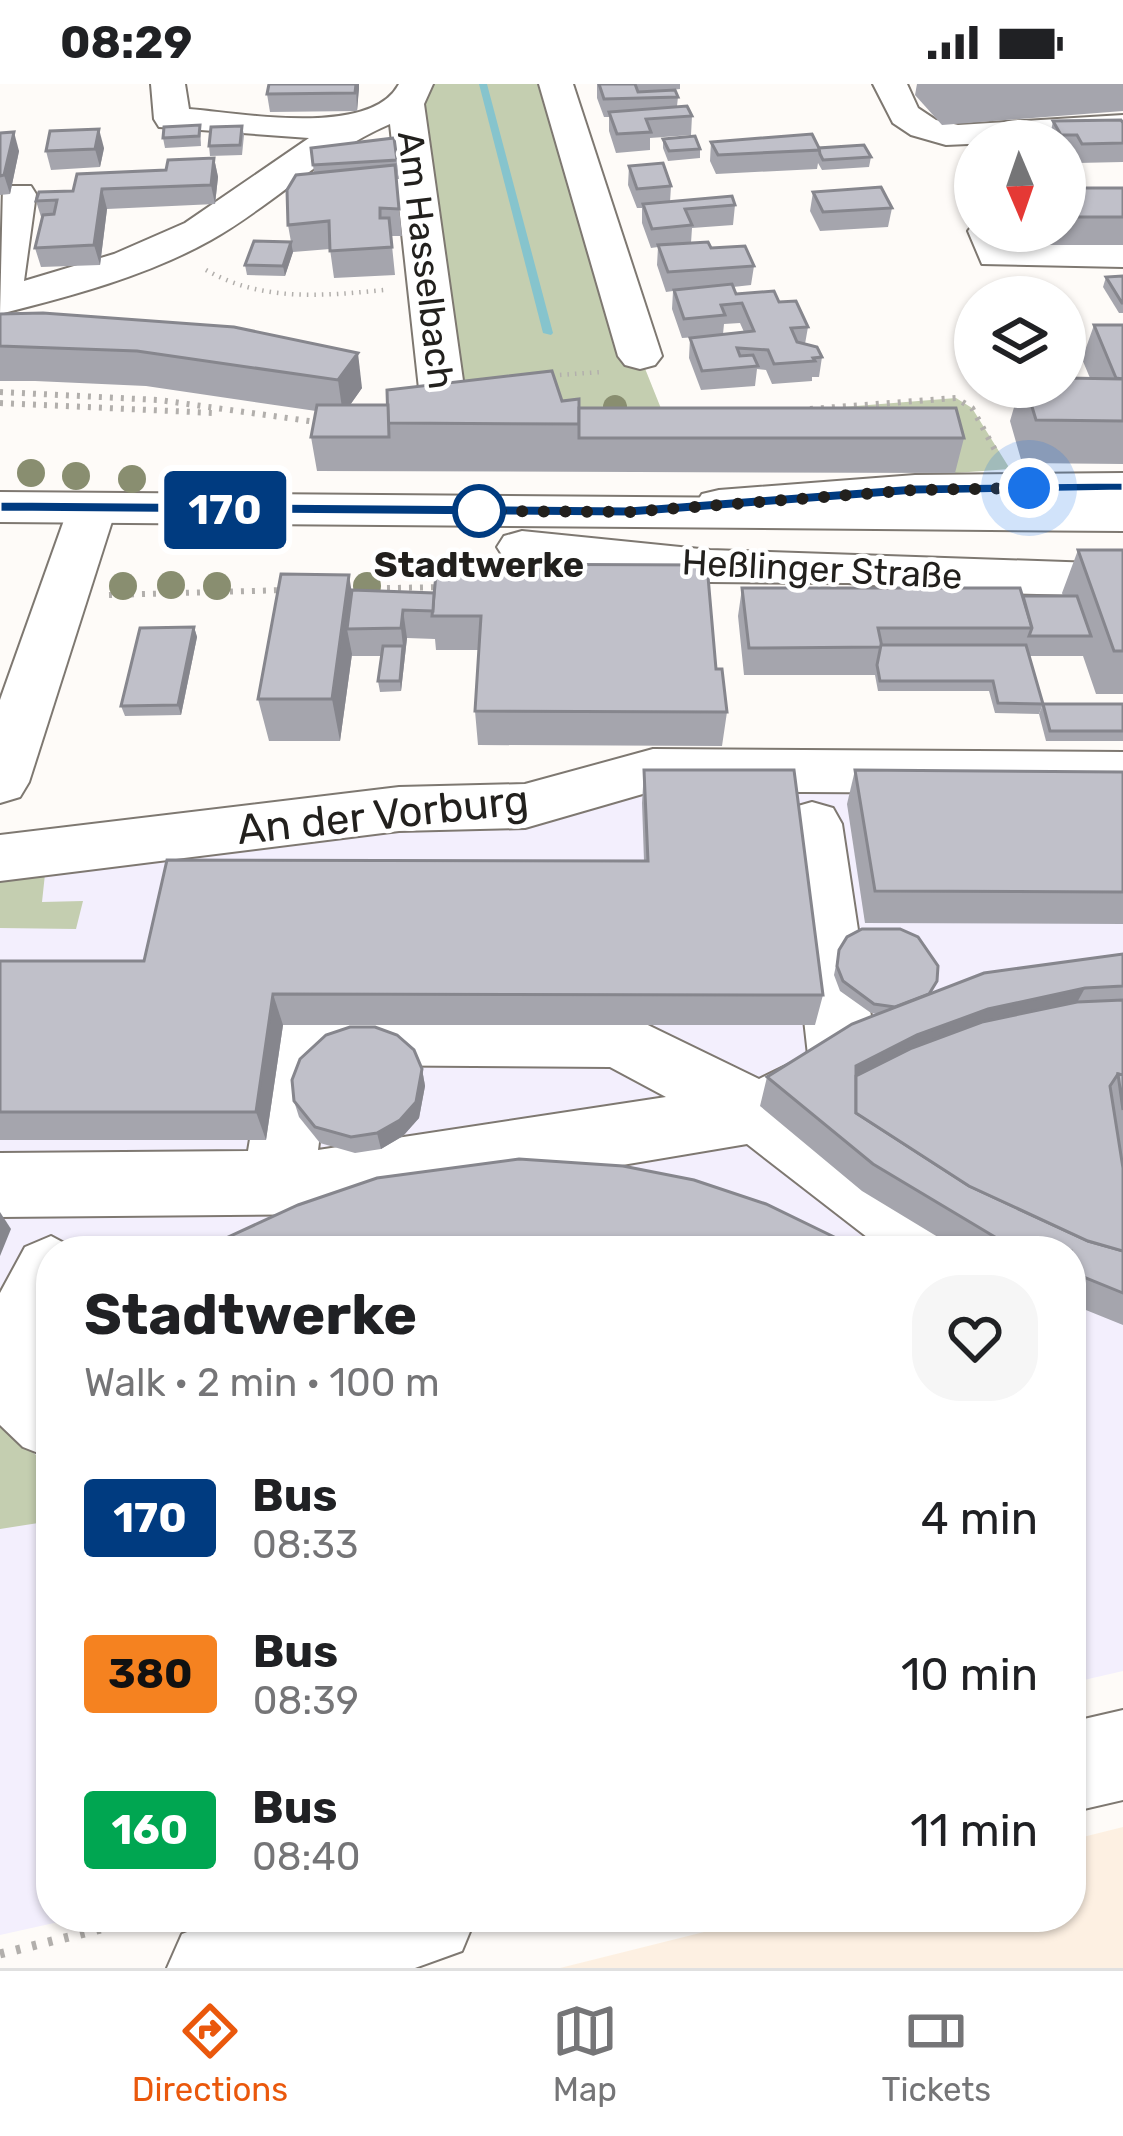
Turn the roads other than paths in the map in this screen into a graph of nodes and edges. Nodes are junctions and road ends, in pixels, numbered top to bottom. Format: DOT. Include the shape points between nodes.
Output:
graph roads {
  1 [pos="168,84"];
  2 [pos="556,84"];
  3 [pos="890,84"];
  4 [pos="411,94"];
  5 [pos="1123,126"];
  6 [pos="286,127"];
  7 [pos="345,130"];
  8 [pos="284,172"];
  9 [pos="17,194"];
  10 [pos="995,252"];
  11 [pos="1123,255"];
  12 [pos="0,301"];
  13 [pos="631,363"];
  14 [pos="444,400"];
  15 [pos="0,488"];
  16 [pos="1123,488"];
  17 [pos="0,507"];
  18 [pos="629,512"];
  19 [pos="1123,516"];
  20 [pos="85,530"];
  21 [pos="522,547"];
  22 [pos="1123,549"];
  23 [pos="0,551"];
  24 [pos="1123,580"];
  25 [pos="1123,773"];
  26 [pos="0,782"];
  27 [pos="812,824"];
  28 [pos="0,858"];
  29 [pos="758,1112"];
  30 [pos="278,1182"];
  31 [pos="96,1184"];
  32 [pos="0,1185"];
  33 [pos="70,1236"];
  34 [pos="922,1236"];
  35 [pos="36,1301"];
  36 [pos="0,1372"];
  37 [pos="36,1405"];
  38 [pos="1123,1755"];
  39 [pos="1086,1764"];
  40 [pos="366,1932"];
  41 [pos="216,1968"];
  1 -- 6 [label="street" via="172,119"];
  2 -- 13 [label="street"];
  3 -- 5 [label="street" via="907,117 933,133"];
  4 -- 7 [label="street"];
  4 -- 14 [label="street, Am Hasselbach"];
  6 -- 7 [label="street"];
  6 -- 8 [label="street" via="261,141 261,167"];
  7 -- 8 [label="street"];
  8 -- 12 [label="street" via="170,245"];
  9 -- 12 [label="street"];
  10 -- 11 [label="street"];
  15 -- 20 [label="street"];
  16 -- 18 [label="street, Heßlinger Straße" via="915,490"];
  17 -- 20 [label="street, Heßlinger Straße"];
  18 -- 19 [label="street, Heßlinger Straße"];
  18 -- 20 [label="street, Heßlinger Straße"];
  20 -- 21 [label="street, Heßlinger Straße"];
  20 -- 23 [label="street, Heßlinger Straße"];
  20 -- 26 [label="street"];
  21 -- 22 [label="street, Heßlinger Straße"];
  21 -- 24 [label="street, Heßlinger Straße" via="710,566"];
  25 -- 28 [label="street, An der Vorburg" via="653,770 526,806 399,809"];
  27 -- 29 [label="street" via="869,1057"];
  29 -- 30 [label="street" via="332,1182"];
  29 -- 30 [label="street" via="619,1040 300,1037"];
  29 -- 34 [label="street"];
  30 -- 31 [label="street"];
  31 -- 32 [label="street"];
  31 -- 33 [label="street"];
  35 -- 36 [label="street"];
  36 -- 37 [label="street"];
  38 -- 39 [label="street"];
  40 -- 41 [label="street"];
}
